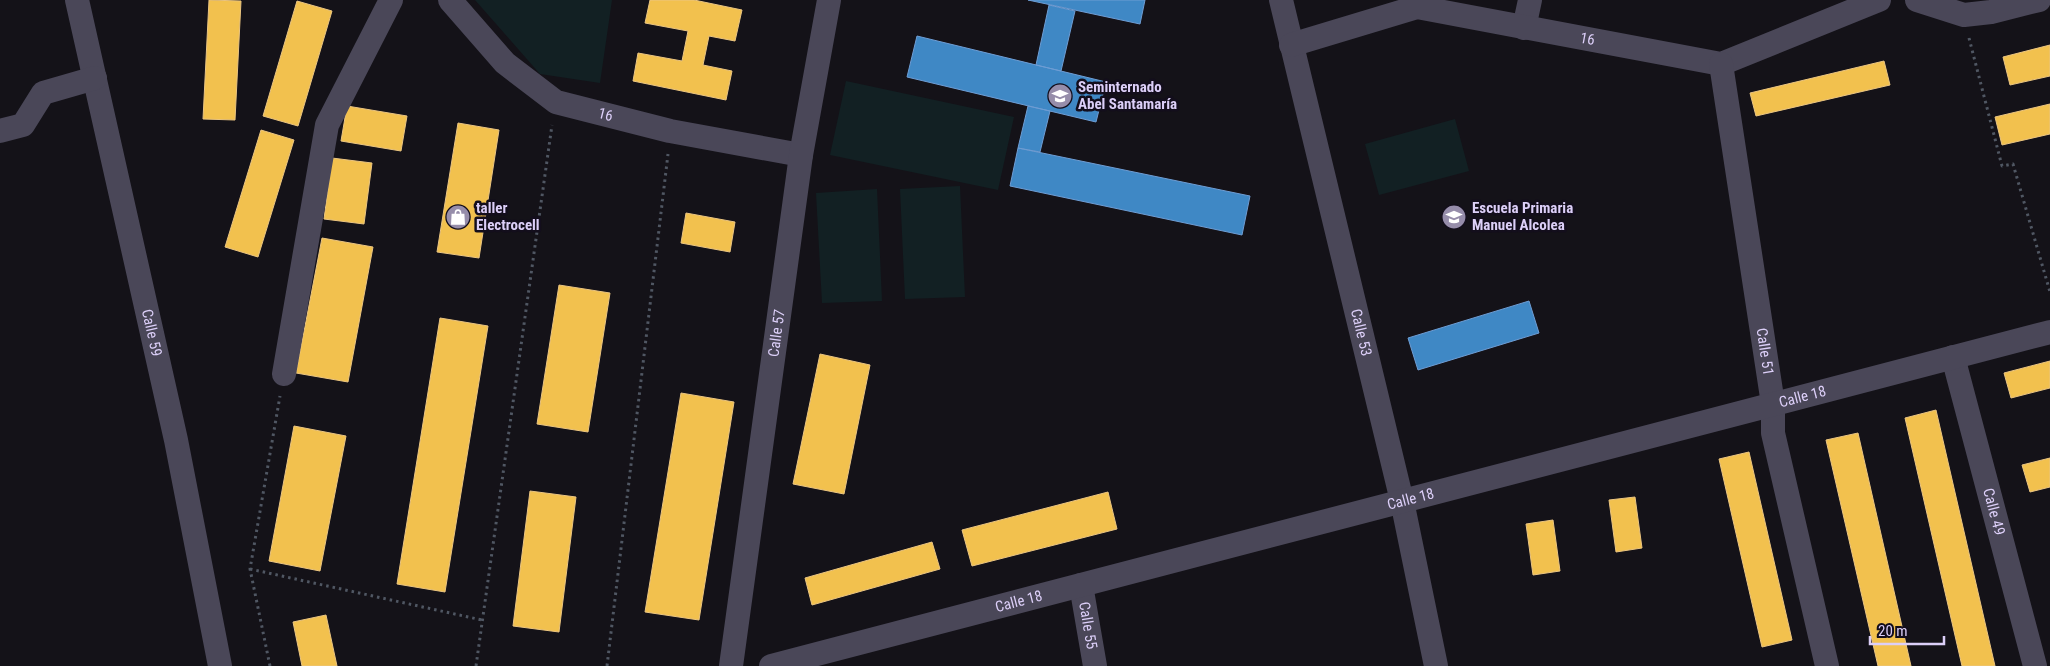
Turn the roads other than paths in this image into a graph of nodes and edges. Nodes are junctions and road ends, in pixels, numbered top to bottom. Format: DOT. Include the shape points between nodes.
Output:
graph roads {
  1 [pos="77,0"];
  2 [pos="391,0"];
  3 [pos="450,0"];
  4 [pos="829,0"];
  5 [pos="1281,0"];
  6 [pos="1530,0"];
  7 [pos="1879,0"];
  8 [pos="1917,0"];
  9 [pos="2039,0"];
  10 [pos="1524,28"];
  11 [pos="1290,45"];
  12 [pos="1721,64"];
  13 [pos="95,78"];
  14 [pos="0,131"];
  15 [pos="801,155"];
  16 [pos="2050,332"];
  17 [pos="1953,357"];
  18 [pos="284,374"];
  19 [pos="1774,404"];
  20 [pos="1402,501"];
  21 [pos="1081,585"];
  22 [pos="220,666"];
  23 [pos="731,666"];
  24 [pos="771,666"];
  25 [pos="1096,666"];
  26 [pos="1436,666"];
  27 [pos="1827,666"];
  28 [pos="2035,666"];
  1 -- 13 [label="street, Calle 59"];
  2 -- 18 [label="street" via="327,125"];
  3 -- 15 [label="street, 16" via="505,63 556,102 670,131"];
  4 -- 15 [label="street, Calle 57"];
  5 -- 11 [label="street, Calle 53"];
  6 -- 10 [label="street"];
  7 -- 12 [label="street"];
  8 -- 9 [label="street" via="1964,15"];
  10 -- 11 [label="street, 16" via="1417,8"];
  10 -- 12 [label="street, 16"];
  11 -- 20 [label="street, Calle 53"];
  12 -- 19 [label="street, Calle 51"];
  13 -- 14 [label="street" via="43,93 23,125"];
  13 -- 22 [label="street, Calle 59" via="176,440"];
  15 -- 23 [label="street, Calle 57"];
  16 -- 17 [label="street, Calle 18"];
  17 -- 19 [label="street, Calle 18"];
  17 -- 28 [label="street, Calle 49"];
  19 -- 20 [label="street, Calle 18"];
  19 -- 27 [label="street, Calle 51" via="1773,433"];
  20 -- 21 [label="street, Calle 18"];
  20 -- 26 [label="street, Calle 53"];
  21 -- 24 [label="street, Calle 18"];
  21 -- 25 [label="street, Calle 55"];
}
